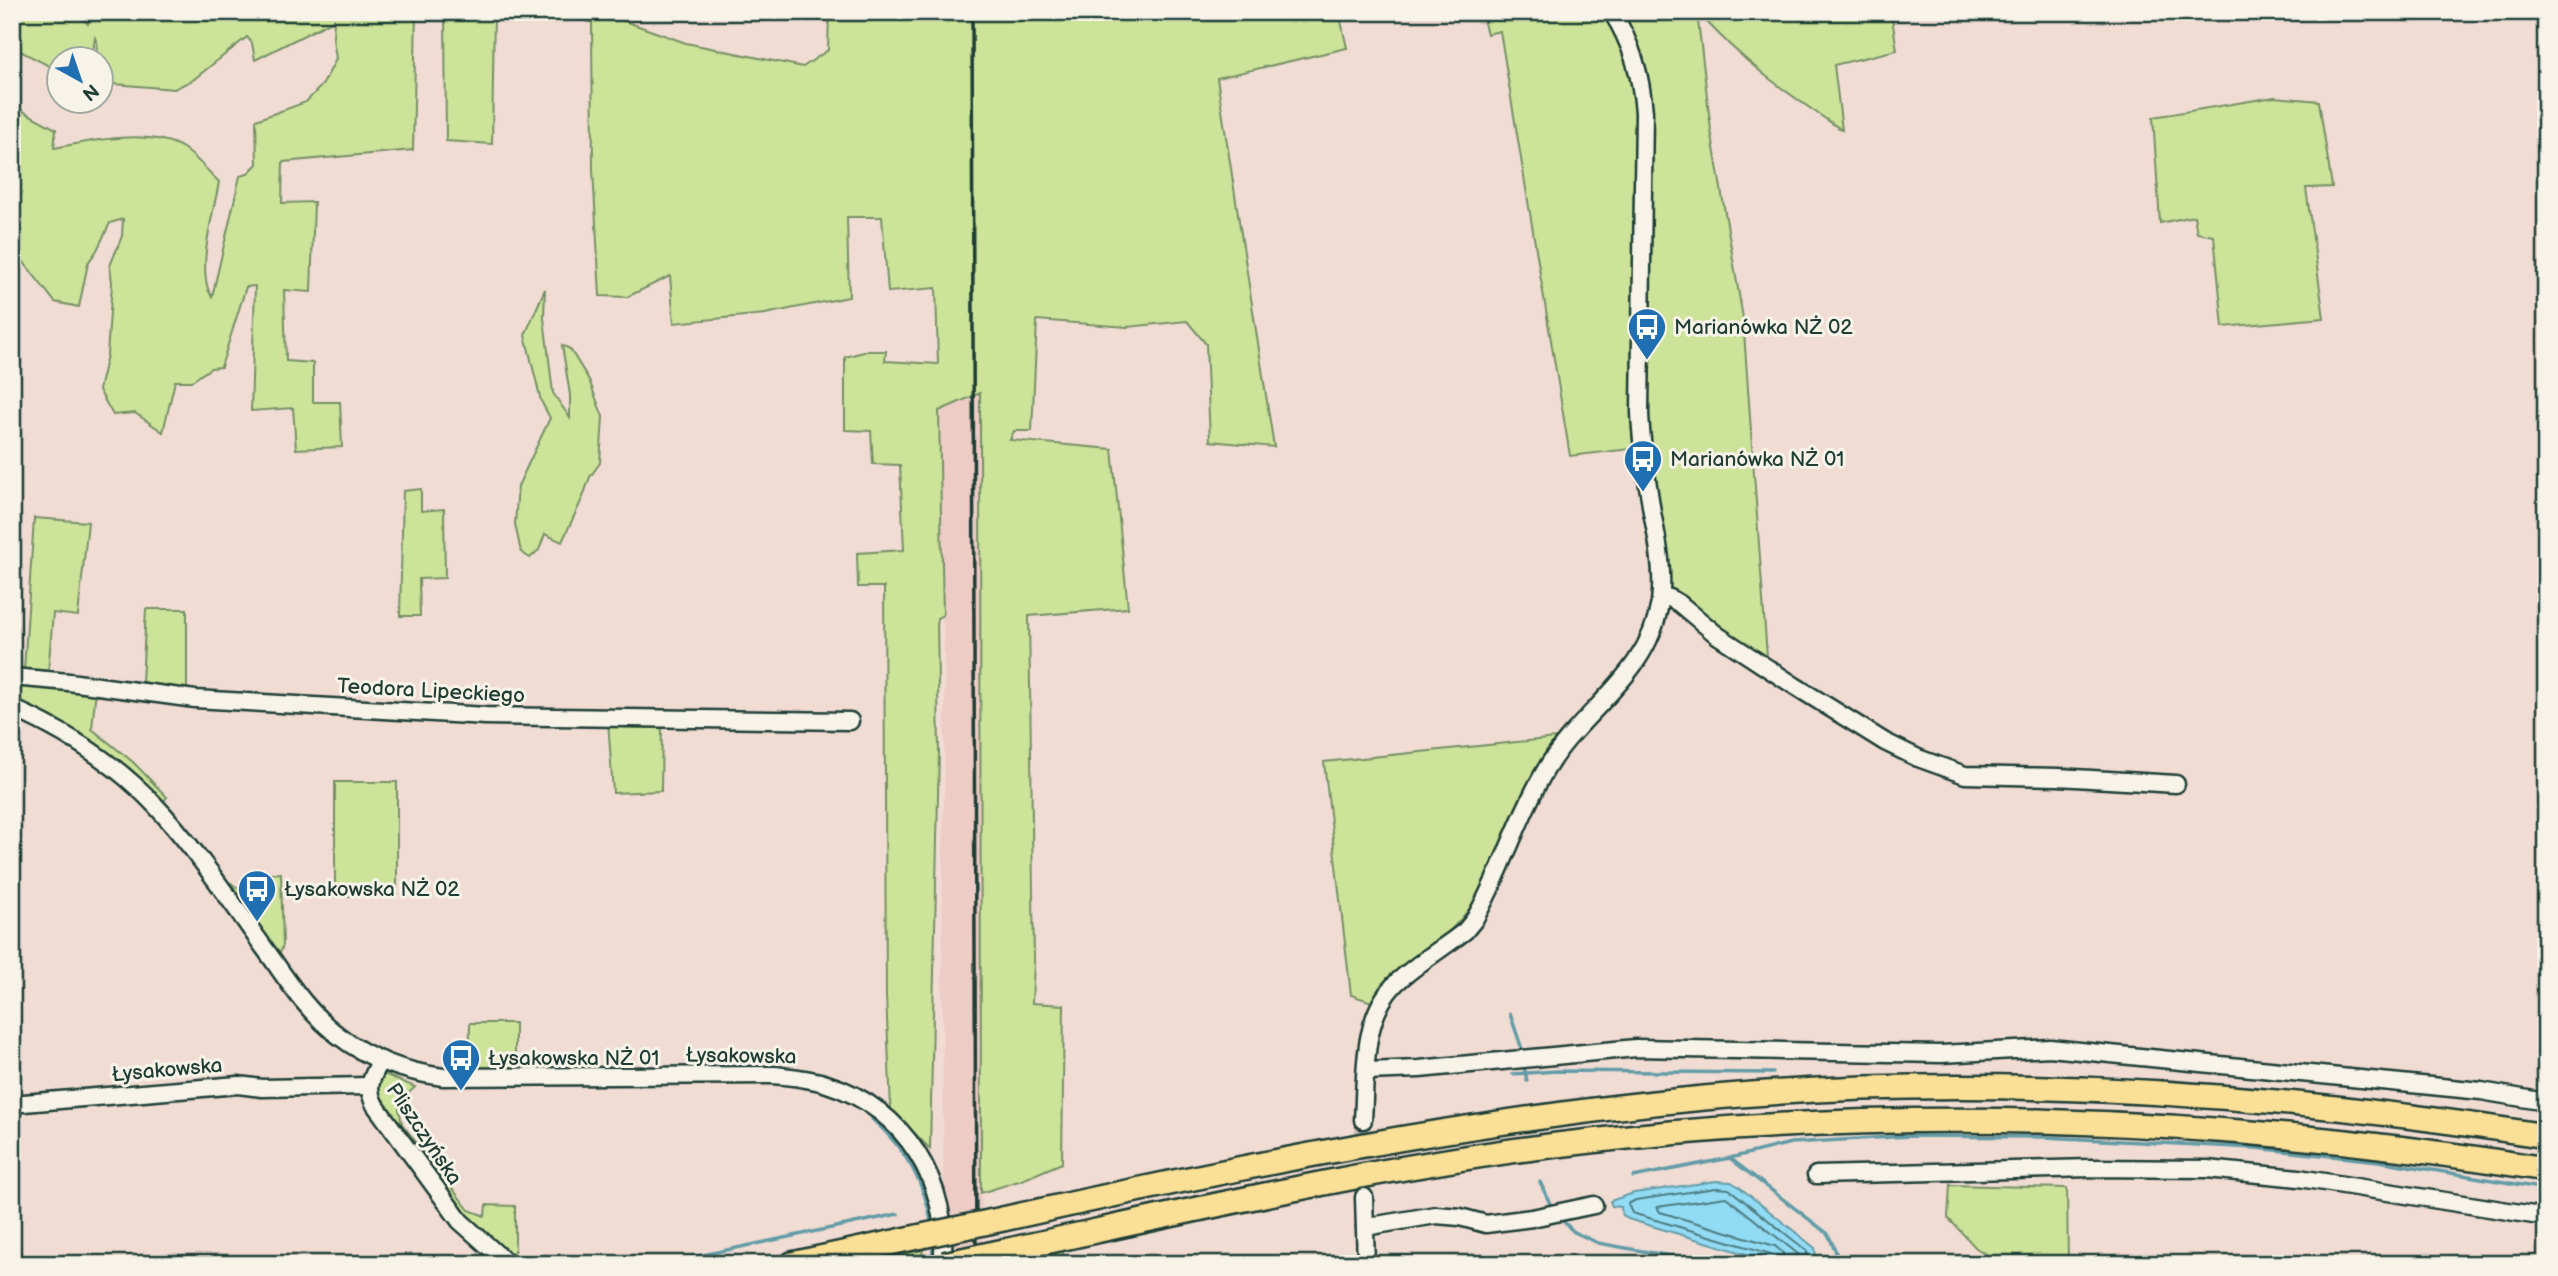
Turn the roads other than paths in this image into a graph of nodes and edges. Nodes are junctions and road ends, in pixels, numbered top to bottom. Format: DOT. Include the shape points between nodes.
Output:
graph roads {
  1 [pos="1612,12"];
  2 [pos="1661,596"];
  3 [pos="12,677"];
  4 [pos="12,708"];
  5 [pos="850,721"];
  6 [pos="2176,784"];
  7 [pos="381,1060"];
  8 [pos="1366,1071"];
  9 [pos="368,1086"];
  10 [pos="2546,1101"];
  11 [pos="12,1104"];
  12 [pos="1363,1120"];
  13 [pos="2546,1136"];
  14 [pos="2546,1169"];
  15 [pos="1816,1175"];
  16 [pos="1364,1197"];
  17 [pos="1594,1205"];
  18 [pos="2546,1217"];
  19 [pos="1365,1227"];
  20 [pos="508,1264"];
  21 [pos="792,1264"];
  22 [pos="943,1264"];
  23 [pos="1366,1264"];
  1 -- 2 [label="street" via="1637,63 1643,99 1640,422 1659,549"];
  2 -- 6 [label="street" via="1670,597 1717,635 1885,742 1965,775"];
  2 -- 8 [label="street" via="1652,633 1636,664 1546,769 1474,920 1386,996 1371,1027"];
  3 -- 5 [label="street, Teodora Lipeckiego" via="195,699 486,716"];
  4 -- 7 [label="street, Pliszczyńska" via="84,747 149,799 203,863 304,1003 345,1040"];
  7 -- 9 [label="street, Pliszczyńska"];
  7 -- 22 [label="street, Łysakowska" via="418,1073 456,1078 774,1075 833,1086 875,1108 919,1155 941,1213"];
  8 -- 10 [label="street" via="1636,1048 1927,1054 2050,1048"];
  8 -- 12 [label="street"];
  9 -- 11 [label="street, Łysakowska" via="238,1085"];
  9 -- 20 [label="street, Pliszczyńska" via="374,1105 460,1222"];
  13 -- 21 [label="highway, bridge" via="2384,1112 2168,1093 1982,1087 1786,1092 1614,1107 1438,1130"];
  14 -- 22 [label="highway, bridge" via="2317,1137 2180,1126 1967,1119 1796,1123 1631,1137 1458,1159"];
  15 -- 18 [label="street" via="2207,1169 2325,1182"];
  16 -- 19 [label="street"];
  17 -- 19 [label="street" via="1486,1224 1436,1215"];
  19 -- 23 [label="street"];
}
